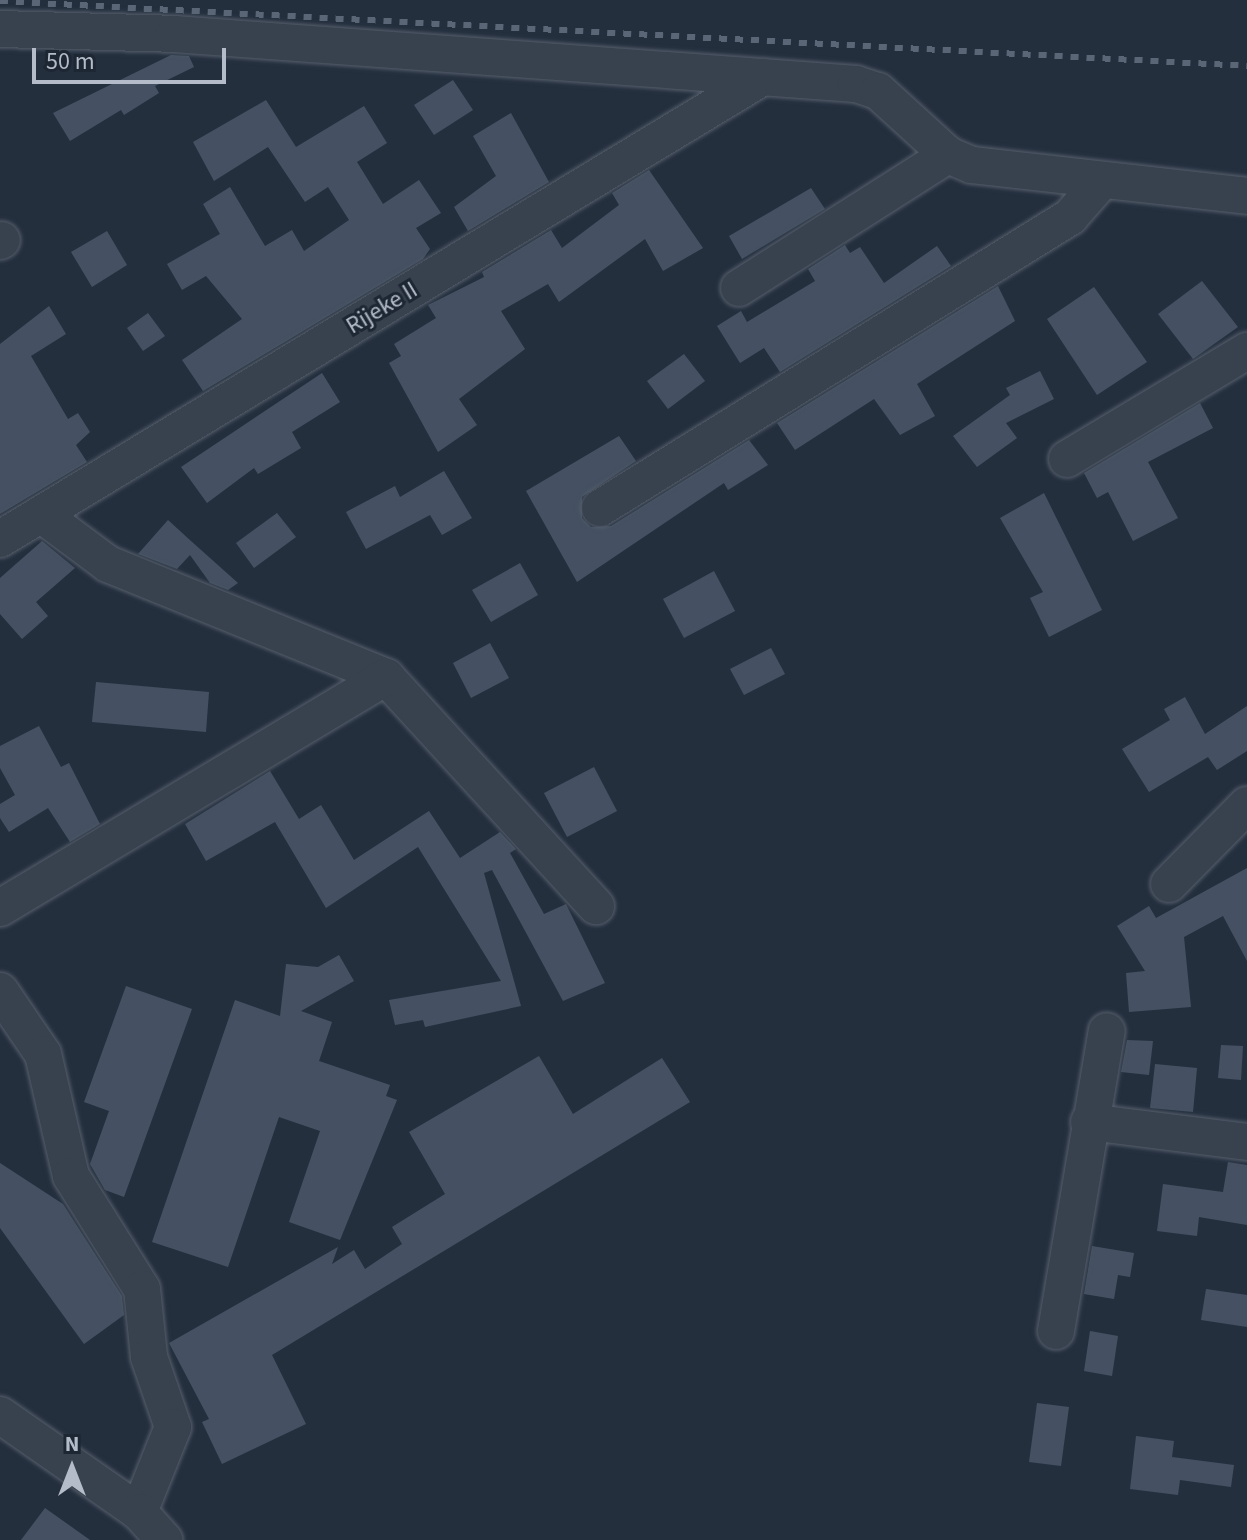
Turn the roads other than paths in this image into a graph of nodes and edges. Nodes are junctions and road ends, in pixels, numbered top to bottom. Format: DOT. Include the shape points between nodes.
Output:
graph roads {
  1 [pos="6,0"];
  2 [pos="0,17"];
  3 [pos="0,29"];
  4 [pos="763,77"];
  5 [pos="948,155"];
  6 [pos="1099,184"];
  7 [pos="1247,196"];
  8 [pos="739,288"];
  9 [pos="1247,351"];
  10 [pos="1067,459"];
  11 [pos="600,508"];
  12 [pos="42,515"];
  13 [pos="0,539"];
  14 [pos="386,677"];
  15 [pos="1247,805"];
  16 [pos="1169,884"];
  17 [pos="596,906"];
  18 [pos="0,908"];
  19 [pos="0,991"];
  20 [pos="1107,1031"];
  21 [pos="1089,1122"];
  22 [pos="1247,1142"];
  23 [pos="1056,1331"];
  24 [pos="0,1415"];
  25 [pos="139,1512"];
  26 [pos="164,1540"];
  1 -- 2 [label="street"];
  3 -- 4 [label="street" via="174,34"];
  4 -- 5 [label="street" via="878,91"];
  4 -- 12 [label="street, Rijeke II"];
  5 -- 6 [label="street"];
  5 -- 8 [label="street"];
  6 -- 7 [label="street"];
  6 -- 11 [label="street" via="1070,217"];
  9 -- 10 [label="street"];
  12 -- 13 [label="street, Rijeke II"];
  12 -- 14 [label="street" via="122,570"];
  14 -- 17 [label="street"];
  14 -- 18 [label="street"];
  15 -- 16 [label="street"];
  19 -- 25 [label="street" via="43,1054 71,1176 142,1289 149,1357 173,1427"];
  20 -- 21 [label="street"];
  21 -- 22 [label="street"];
  21 -- 23 [label="street"];
  24 -- 25 [label="street"];
  25 -- 26 [label="street"];
}
